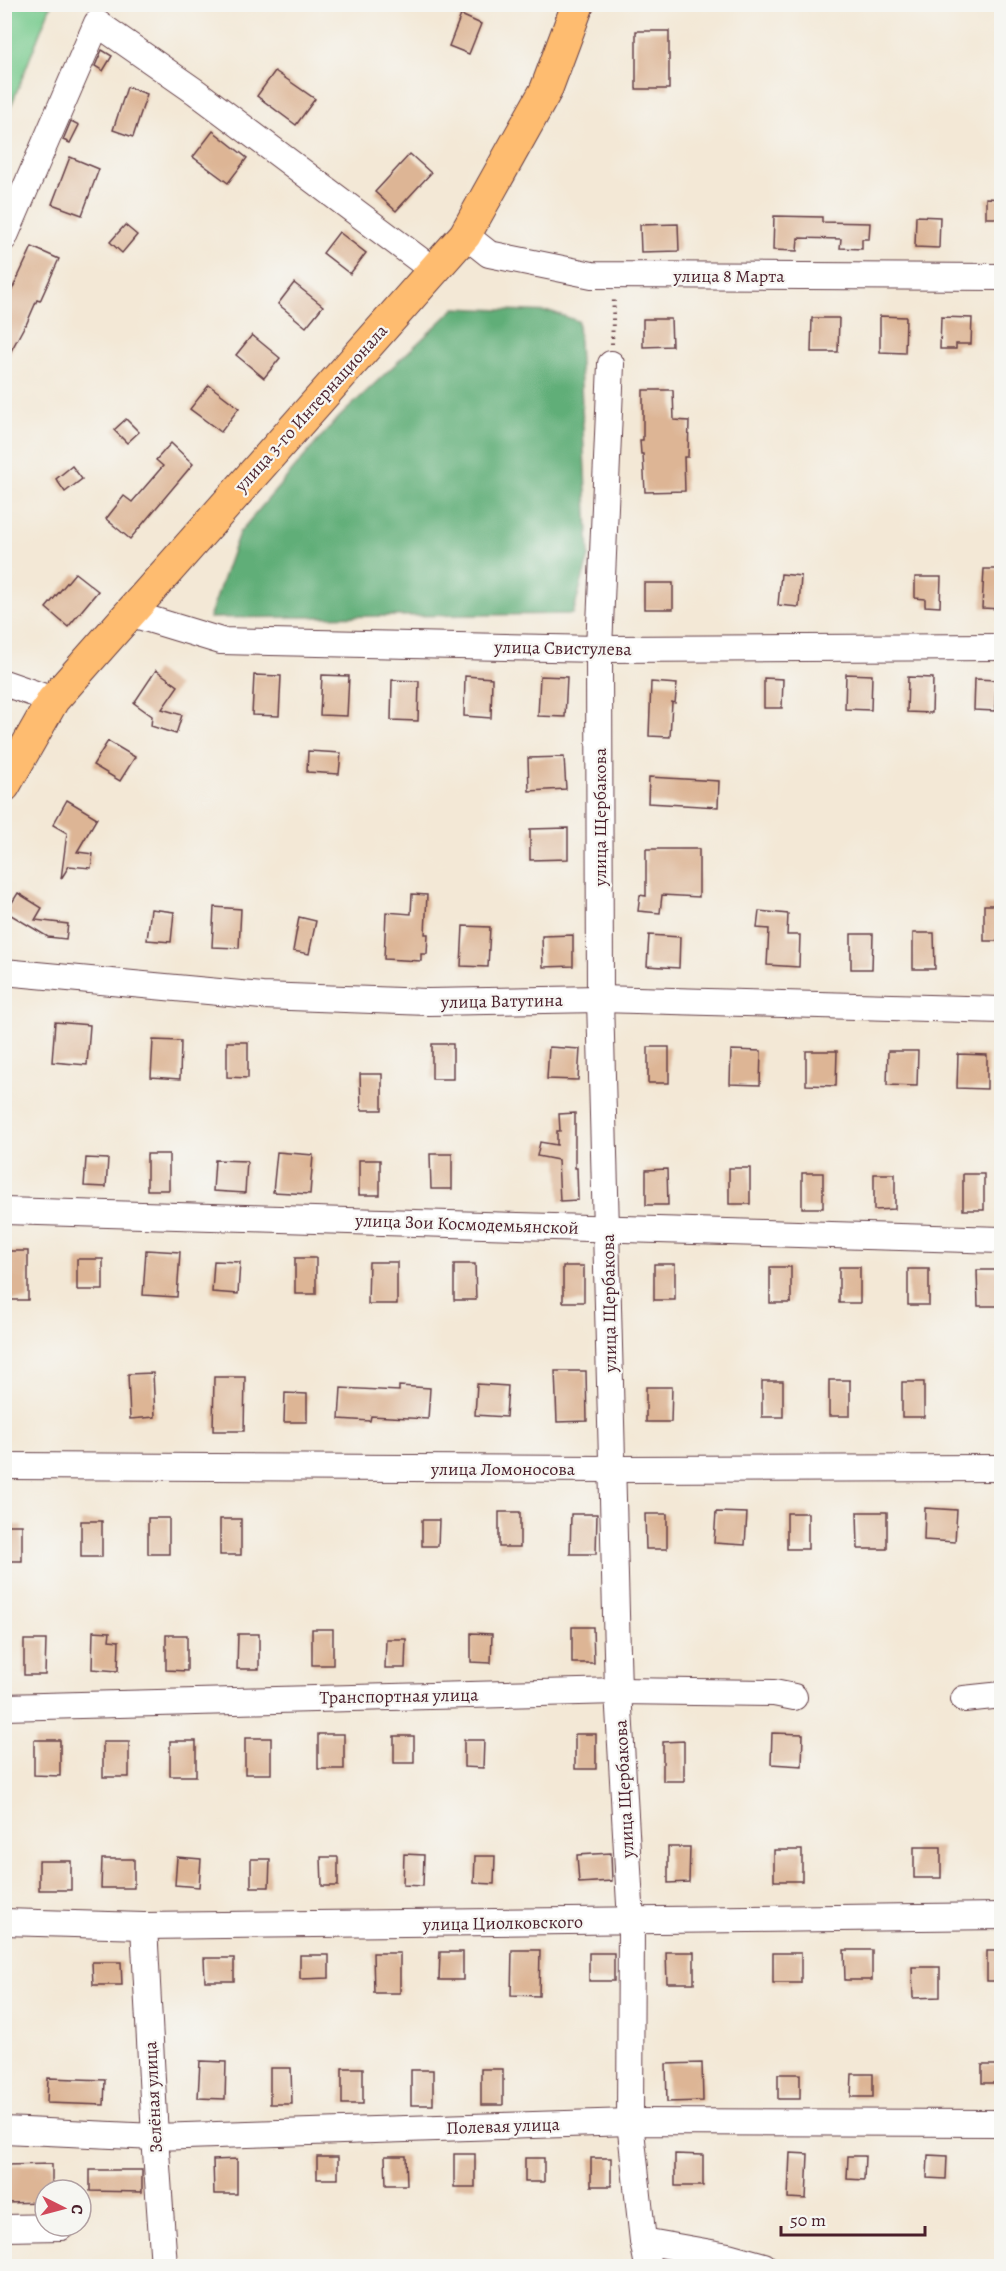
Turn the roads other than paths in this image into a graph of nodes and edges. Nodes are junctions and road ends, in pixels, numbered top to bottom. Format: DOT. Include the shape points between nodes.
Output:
graph roads {
  1 [pos="578,4"];
  2 [pos="465,235"];
  3 [pos="4,238"];
  4 [pos="433,270"];
  5 [pos="1002,277"];
  6 [pos="611,364"];
  7 [pos="129,613"];
  8 [pos="1002,647"];
  9 [pos="599,649"];
  10 [pos="4,682"];
  11 [pos="53,700"];
  12 [pos="4,786"];
  13 [pos="4,972"];
  14 [pos="600,999"];
  15 [pos="1002,1010"];
  16 [pos="4,1211"];
  17 [pos="607,1227"];
  18 [pos="1002,1240"];
  19 [pos="4,1466"];
  20 [pos="1002,1468"];
  21 [pos="613,1469"];
  22 [pos="618,1691"];
  23 [pos="1002,1695"];
  24 [pos="794,1697"];
  25 [pos="964,1699"];
  26 [pos="4,1707"];
  27 [pos="1002,1916"];
  28 [pos="631,1922"];
  29 [pos="4,1923"];
  30 [pos="144,1926"];
  31 [pos="630,2122"];
  32 [pos="1002,2122"];
  33 [pos="4,2130"];
  34 [pos="155,2136"];
  35 [pos="33,2227"];
  36 [pos="4,2228"];
  37 [pos="643,2241"];
  38 [pos="164,2266"];
  39 [pos="648,2266"];
  40 [pos="764,2266"];
  1 -- 2 [label="main road, улица 3-го Интернационала" via="546,90"];
  2 -- 4 [label="main road, улица 3-го Интернационала"];
  2 -- 5 [label="street, улица 8 Марта" via="489,254 592,275"];
  3 -- 4 [label="street" via="97,23 196,92"];
  4 -- 7 [label="main road, улица 3-го Интернационала"];
  6 -- 9 [label="street, улица Щербакова"];
  7 -- 9 [label="street, улица Свистулева" via="222,641"];
  7 -- 11 [label="main road, улица 3-го Интернационала"];
  8 -- 9 [label="street, улица Свистулева"];
  9 -- 14 [label="street, улица Щербакова"];
  10 -- 11 [label="street"];
  11 -- 12 [label="main road, улица 3-го Интернационала"];
  13 -- 14 [label="street, улица Ватутина" via="274,996 428,1002"];
  14 -- 15 [label="street, улица Ватутина"];
  14 -- 17 [label="street, улица Щербакова"];
  16 -- 17 [label="street, улица Зои Космодемьянской"];
  17 -- 18 [label="street, улица Зои Космодемьянской"];
  17 -- 21 [label="street, улица Щербакова"];
  19 -- 21 [label="street, улица Ломоносова"];
  20 -- 21 [label="street, улица Ломоносова"];
  21 -- 22 [label="street, улица Щербакова"];
  22 -- 24 [label="street, Транспортная улица" via="774,1693"];
  22 -- 26 [label="street, Транспортная улица"];
  22 -- 28 [label="street, улица Щербакова"];
  23 -- 25 [label="street"];
  27 -- 28 [label="street, улица Циолковского"];
  28 -- 30 [label="street, улица Циолковского"];
  28 -- 31 [label="street, улица Щербакова"];
  29 -- 30 [label="street, улица Циолковского"];
  30 -- 34 [label="street, Зелёная улица"];
  31 -- 32 [label="street, Полевая улица"];
  31 -- 34 [label="street, Полевая улица"];
  31 -- 37 [label="street, улица Щербакова"];
  33 -- 34 [label="street, Полевая улица"];
  34 -- 38 [label="street, Зелёная улица"];
  35 -- 36 [label="street"];
  37 -- 39 [label="street, улица Щербакова"];
  37 -- 40 [label="street"];
}
